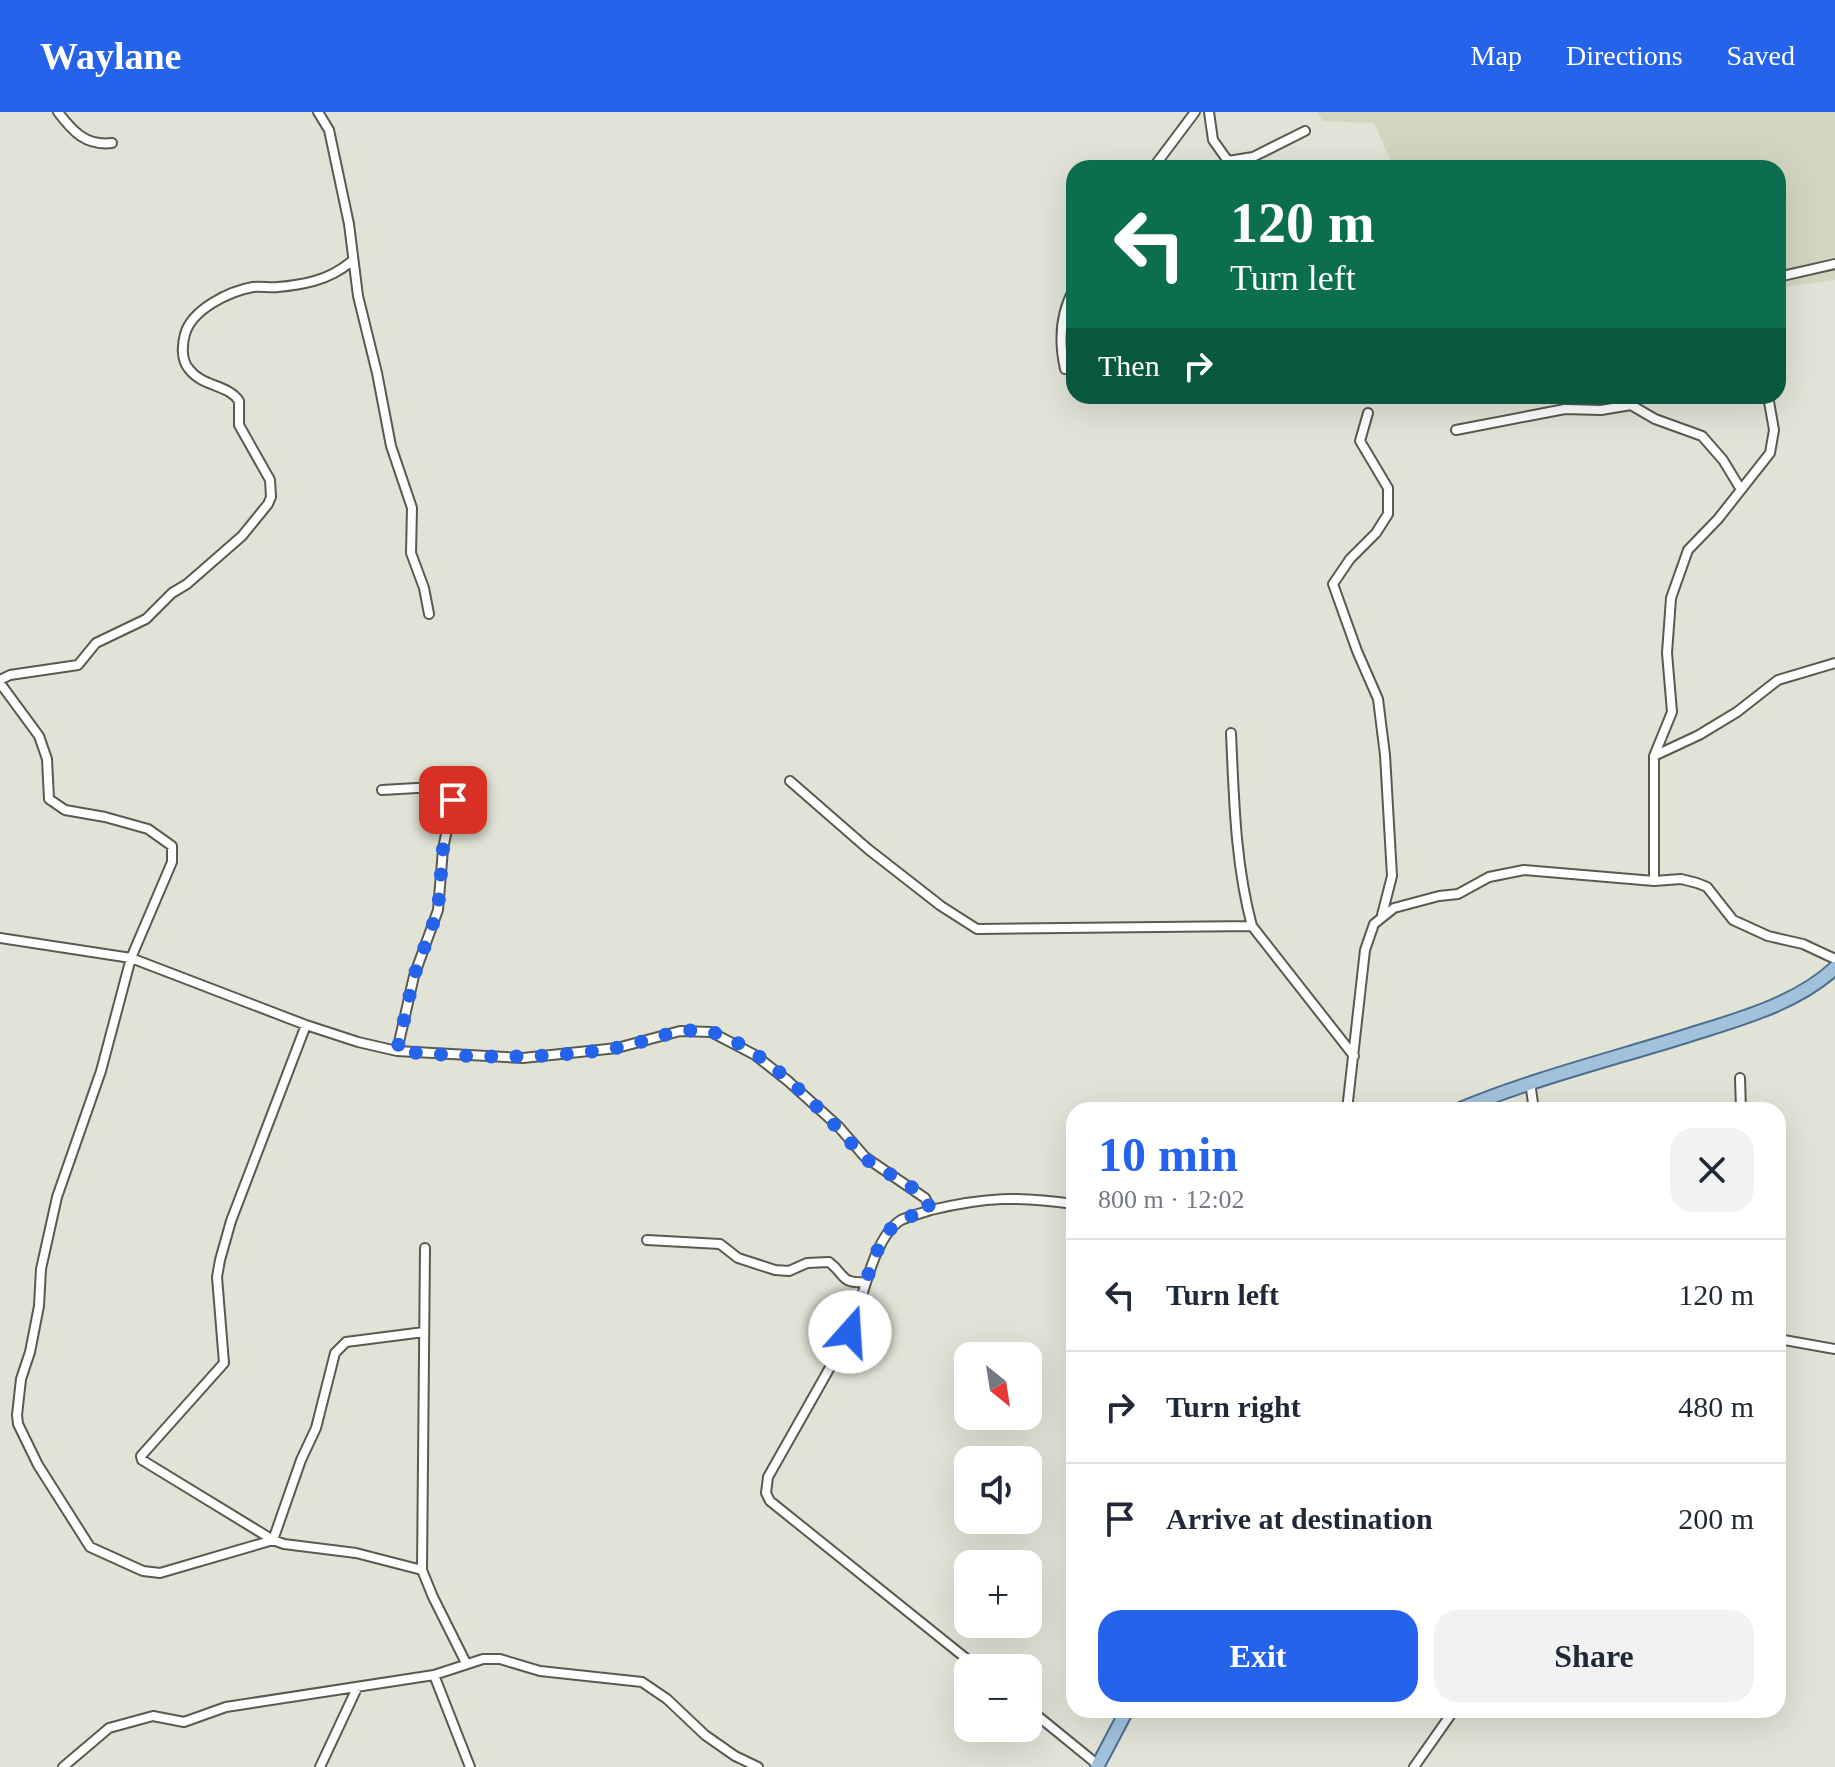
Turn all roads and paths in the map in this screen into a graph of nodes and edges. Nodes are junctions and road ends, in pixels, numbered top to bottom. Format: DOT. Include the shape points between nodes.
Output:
graph roads {
  1 [pos="58,112"];
  2 [pos="318,112"];
  3 [pos="1195,112"];
  4 [pos="1209,112"];
  5 [pos="1305,131"];
  6 [pos="112,143"];
  7 [pos="1159,160"];
  8 [pos="1227,160"];
  9 [pos="1234,160"];
  10 [pos="352,261"];
  11 [pos="1835,264"];
  12 [pos="1786,275"];
  13 [pos="1066,312"];
  14 [pos="1065,369"];
  15 [pos="1769,404"];
  16 [pos="1368,413"];
  17 [pos="1456,430"];
  18 [pos="1740,488"];
  19 [pos="429,614"];
  20 [pos="1835,663"];
  21 [pos="0,682"];
  22 [pos="1231,733"];
  23 [pos="1654,756"];
  24 [pos="790,781"];
  25 [pos="382,790"];
  26 [pos="1654,881"];
  27 [pos="1382,915"];
  28 [pos="1252,926"];
  29 [pos="0,938"];
  30 [pos="131,958"];
  31 [pos="1835,959"];
  32 [pos="1835,968"];
  33 [pos="306,1025"];
  34 [pos="397,1051"];
  35 [pos="1354,1056"];
  36 [pos="1740,1078"];
  37 [pos="1530,1082"];
  38 [pos="1348,1102"];
  39 [pos="1479,1102"];
  40 [pos="1533,1102"];
  41 [pos="1741,1102"];
  42 [pos="1066,1203"];
  43 [pos="931,1210"];
  44 [pos="647,1240"];
  45 [pos="425,1248"];
  46 [pos="866,1282"];
  47 [pos="424,1332"];
  48 [pos="1786,1340"];
  49 [pos="1835,1349"];
  50 [pos="273,1540"];
  51 [pos="422,1570"];
  52 [pos="961,1654"];
  53 [pos="466,1663"];
  54 [pos="434,1675"];
  55 [pos="357,1688"];
  56 [pos="1123,1718"];
  57 [pos="1448,1718"];
  58 [pos="1042,1720"];
  59 [pos="1098,1766"];
  60 [pos="63,1767"];
  61 [pos="320,1767"];
  62 [pos="470,1767"];
  63 [pos="758,1767"];
  64 [pos="1414,1767"];
  1 -- 6 [label="street" via="81,138"];
  2 -- 10 [label="street" via="329,130"];
  3 -- 7 [label="street"];
  4 -- 8 [label="street" via="1213,140"];
  5 -- 9 [label="street" via="1253,157"];
  10 -- 19 [label="street" via="391,446 412,508 411,553"];
  10 -- 21 [label="street" via="318,280 239,291 195,315 188,325 183,351 188,368 239,401 239,425 270,480 268,504 242,536 146,619 96,643 78,665 10,675"];
  11 -- 12 [label="street"];
  13 -- 14 [label="street" via="1060,348"];
  15 -- 18 [label="street" via="1774,430 1770,453"];
  16 -- 27 [label="street" via="1360,441 1388,488 1388,514 1333,584 1378,699 1392,876"];
  17 -- 18 [label="street" via="1565,409 1631,405 1702,436"];
  18 -- 23 [label="street" via="1688,550 1671,598 1667,653 1672,712"];
  20 -- 23 [label="street" via="1778,680 1711,727"];
  21 -- 30 [label="street" via="39,736 47,759 49,799 65,810 148,829 172,846 172,862"];
  22 -- 28 [label="street" via="1236,837"];
  23 -- 26 [label="street"];
  24 -- 28 [label="street" via="868,849 977,929"];
  25 -- 34 [label="street" via="434,787 445,789 453,800 438,910 414,976"];
  26 -- 27 [label="street" via="1511,871 1458,894"];
  26 -- 31 [label="street" via="1681,879 1707,887 1733,920"];
  27 -- 35 [label="street" via="1365,950"];
  28 -- 35 [label="street"];
  29 -- 30 [label="street"];
  30 -- 33 [label="street"];
  30 -- 50 [label="street" via="101,1071 57,1197 21,1379 18,1424 49,1483 97,1553 160,1573"];
  32 -- 37 [label="main road" via="1789,999 1733,1022"];
  33 -- 34 [label="street"];
  33 -- 50 [label="street" via="220,1260 224,1363 141,1456"];
  34 -- 43 [label="street" via="523,1058 617,1048 680,1031 711,1032 755,1055 788,1081 865,1157 925,1198"];
  35 -- 38 [label="street"];
  36 -- 41 [label="street"];
  37 -- 39 [label="main road"];
  37 -- 40 [label="street"];
  42 -- 43 [label="street" via="992,1198"];
  43 -- 46 [label="street" via="900,1221 884,1239"];
  44 -- 46 [label="street" via="720,1244 738,1258 775,1270 829,1262 845,1280"];
  45 -- 47 [label="street"];
  46 -- 52 [label="street" via="850,1332 768,1477 766,1493"];
  47 -- 50 [label="street" via="346,1342 335,1353 316,1428"];
  47 -- 51 [label="street"];
  48 -- 49 [label="street"];
  50 -- 51 [label="street"];
  51 -- 53 [label="street"];
  53 -- 54 [label="street"];
  53 -- 63 [label="street" via="500,1659 540,1671 642,1682 705,1735"];
  54 -- 55 [label="street"];
  54 -- 62 [label="street"];
  55 -- 60 [label="street" via="226,1707 184,1722 153,1716 109,1728"];
  55 -- 61 [label="street"];
  56 -- 59 [label="main road"];
  57 -- 64 [label="street"];
  58 -- 59 [label="street"];
}
